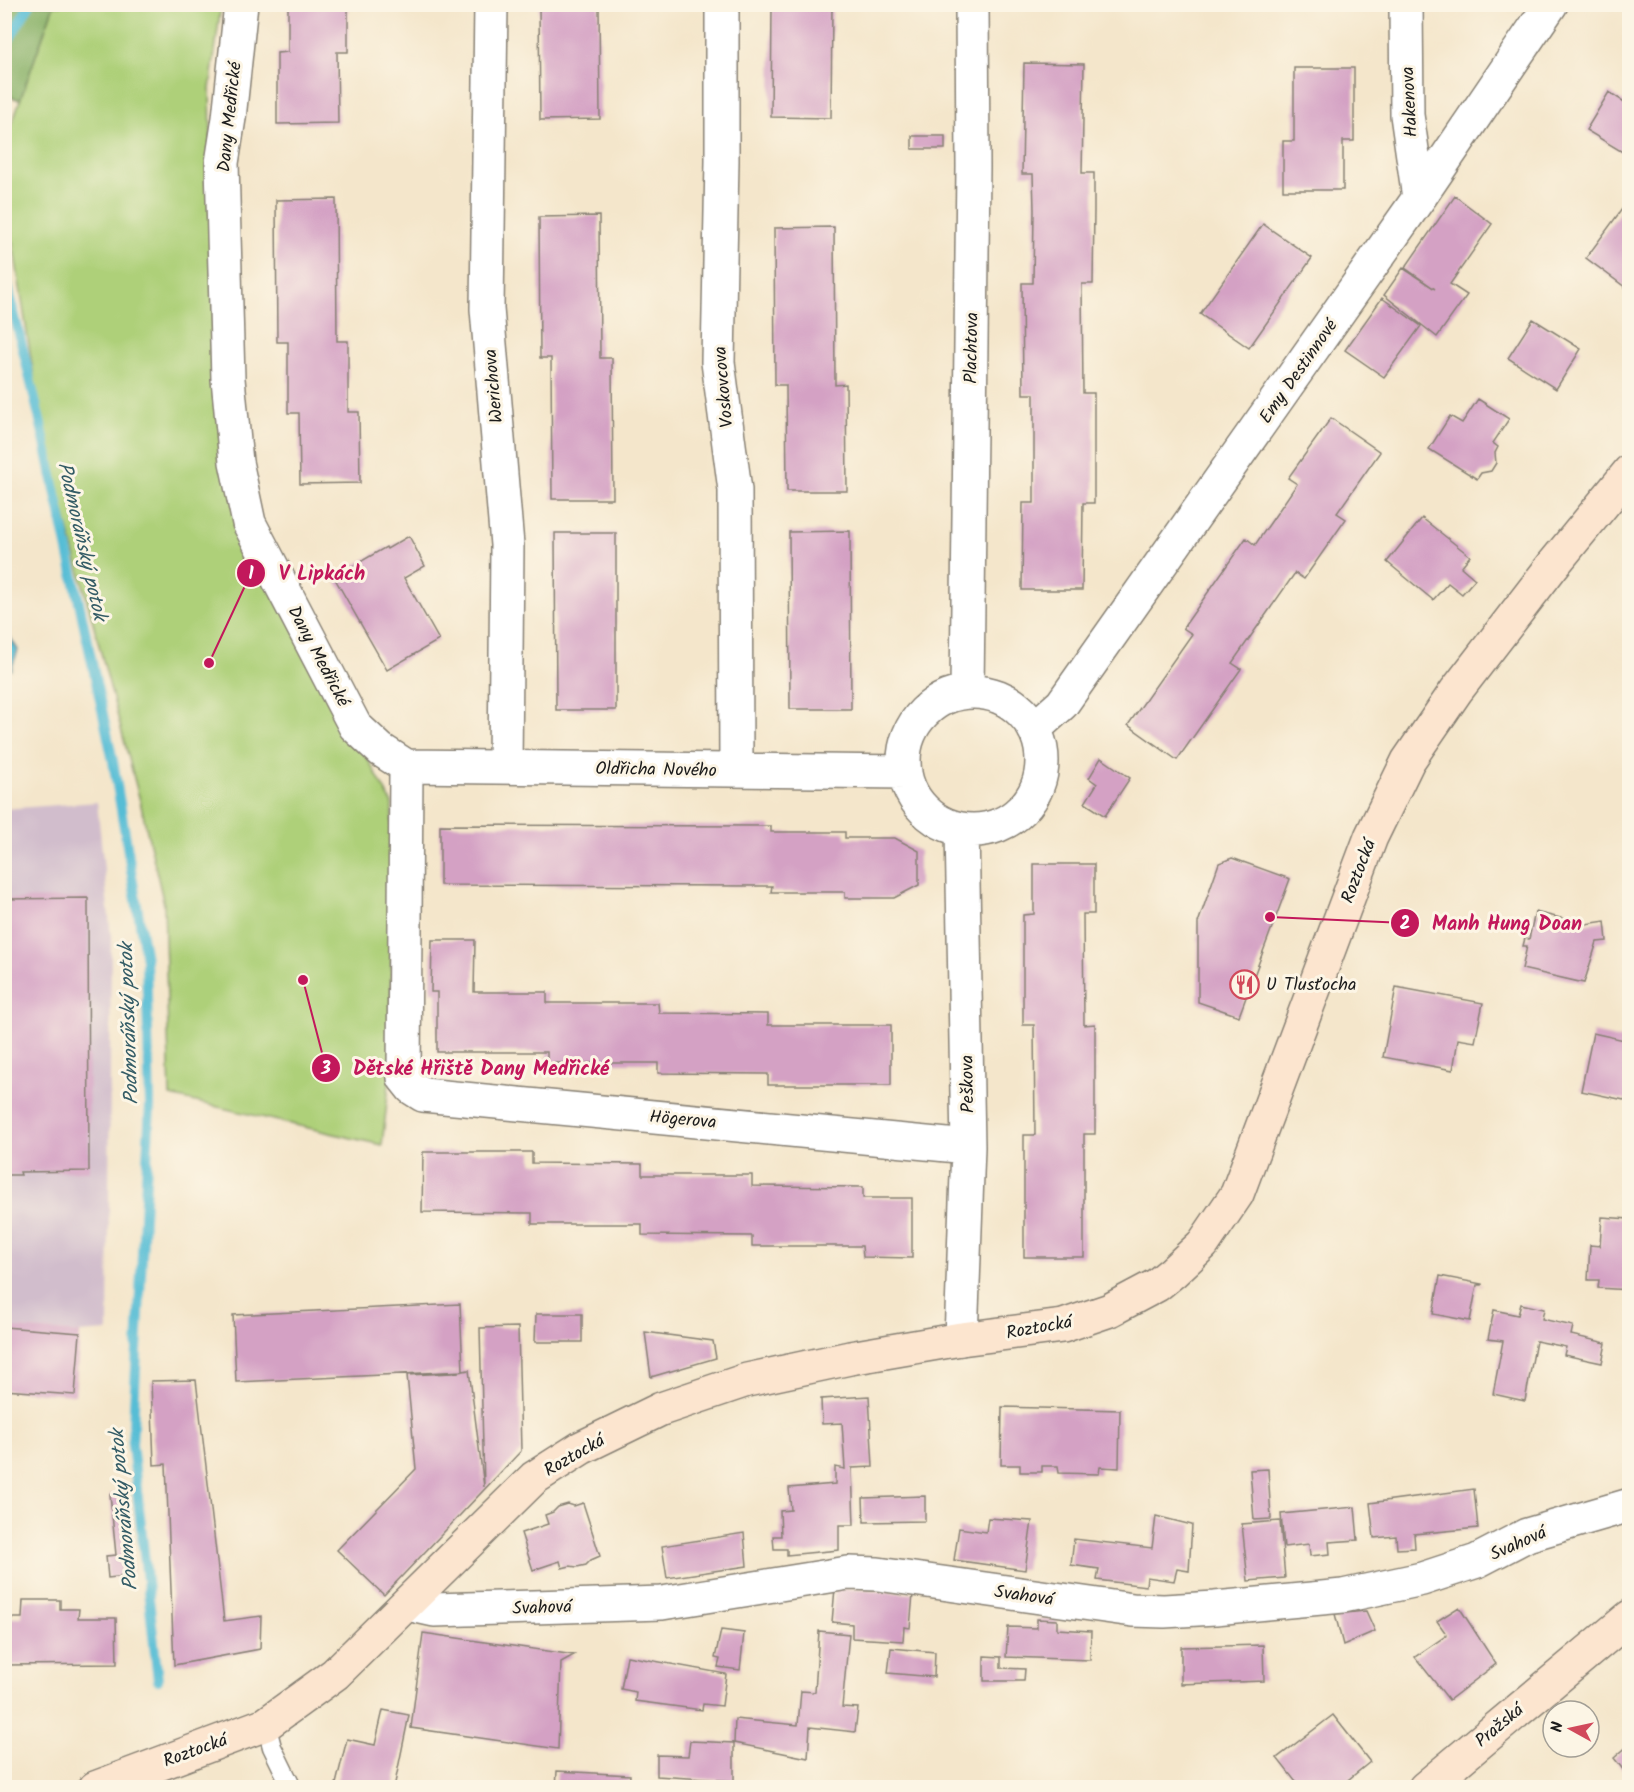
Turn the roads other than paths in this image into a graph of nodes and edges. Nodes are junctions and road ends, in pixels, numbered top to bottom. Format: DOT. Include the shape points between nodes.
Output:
graph roads {
  1 [pos="241,4"];
  2 [pos="491,4"];
  3 [pos="722,4"];
  4 [pos="972,4"];
  5 [pos="1406,4"];
  6 [pos="1551,4"];
  7 [pos="1419,198"];
  8 [pos="1629,471"];
  9 [pos="967,692"];
  10 [pos="1034,729"];
  11 [pos="406,766"];
  12 [pos="505,767"];
  13 [pos="736,770"];
  14 [pos="905,772"];
  15 [pos="962,829"];
  16 [pos="968,1147"];
  17 [pos="961,1339"];
  18 [pos="1629,1505"];
  19 [pos="407,1604"];
  20 [pos="1629,1617"];
  21 [pos="266,1724"];
  22 [pos="95,1788"];
  23 [pos="292,1788"];
  24 [pos="1425,1788"];
  1 -- 11 [label="street, Dany Medřické" via="222,163 228,379 236,462 249,523 355,726"];
  2 -- 12 [label="street, Werichova" via="486,309 507,545"];
  3 -- 13 [label="street, Voskovcova" via="718,362 735,490"];
  4 -- 9 [label="street, Plachtova"];
  5 -- 7 [label="street, Hakenova" via="1407,115"];
  6 -- 7 [label="street, Emy Destinnové"];
  7 -- 10 [label="street, Emy Destinnové" via="1062,704"];
  8 -- 17 [label="street, Roztocká" via="1456,691 1408,761 1371,837 1237,1194 1203,1244 1156,1285 1110,1310 1063,1326"];
  9 -- 10 [label="street" via="989,693 1010,702"];
  9 -- 14 [label="street" via="946,697 927,709 913,726 905,748"];
  10 -- 15 [label="street" via="1040,742 1042,768 1035,792 1019,812 998,825"];
  11 -- 12 [label="street, Oldřicha Nového"];
  11 -- 16 [label="street, Högerova" via="404,1078 412,1088 423,1095"];
  12 -- 13 [label="street, Oldřicha Nového"];
  13 -- 14 [label="street, Oldřicha Nového"];
  14 -- 15 [label="street" via="913,795 929,814"];
  15 -- 16 [label="street, Peškova"];
  16 -- 17 [label="street, Peškova"];
  17 -- 19 [label="street, Roztocká" via="747,1380 651,1413 581,1448 534,1478"];
  18 -- 19 [label="street, Svahová" via="1527,1535 1477,1561 1422,1579 1343,1596 1227,1607 1133,1610 848,1573 662,1603 434,1610"];
  19 -- 21 [label="street, Roztocká" via="334,1674"];
  20 -- 24 [label="street, Pražská"];
  21 -- 22 [label="street, Roztocká"];
  21 -- 23 [label="lane" via="272,1747"];
}
